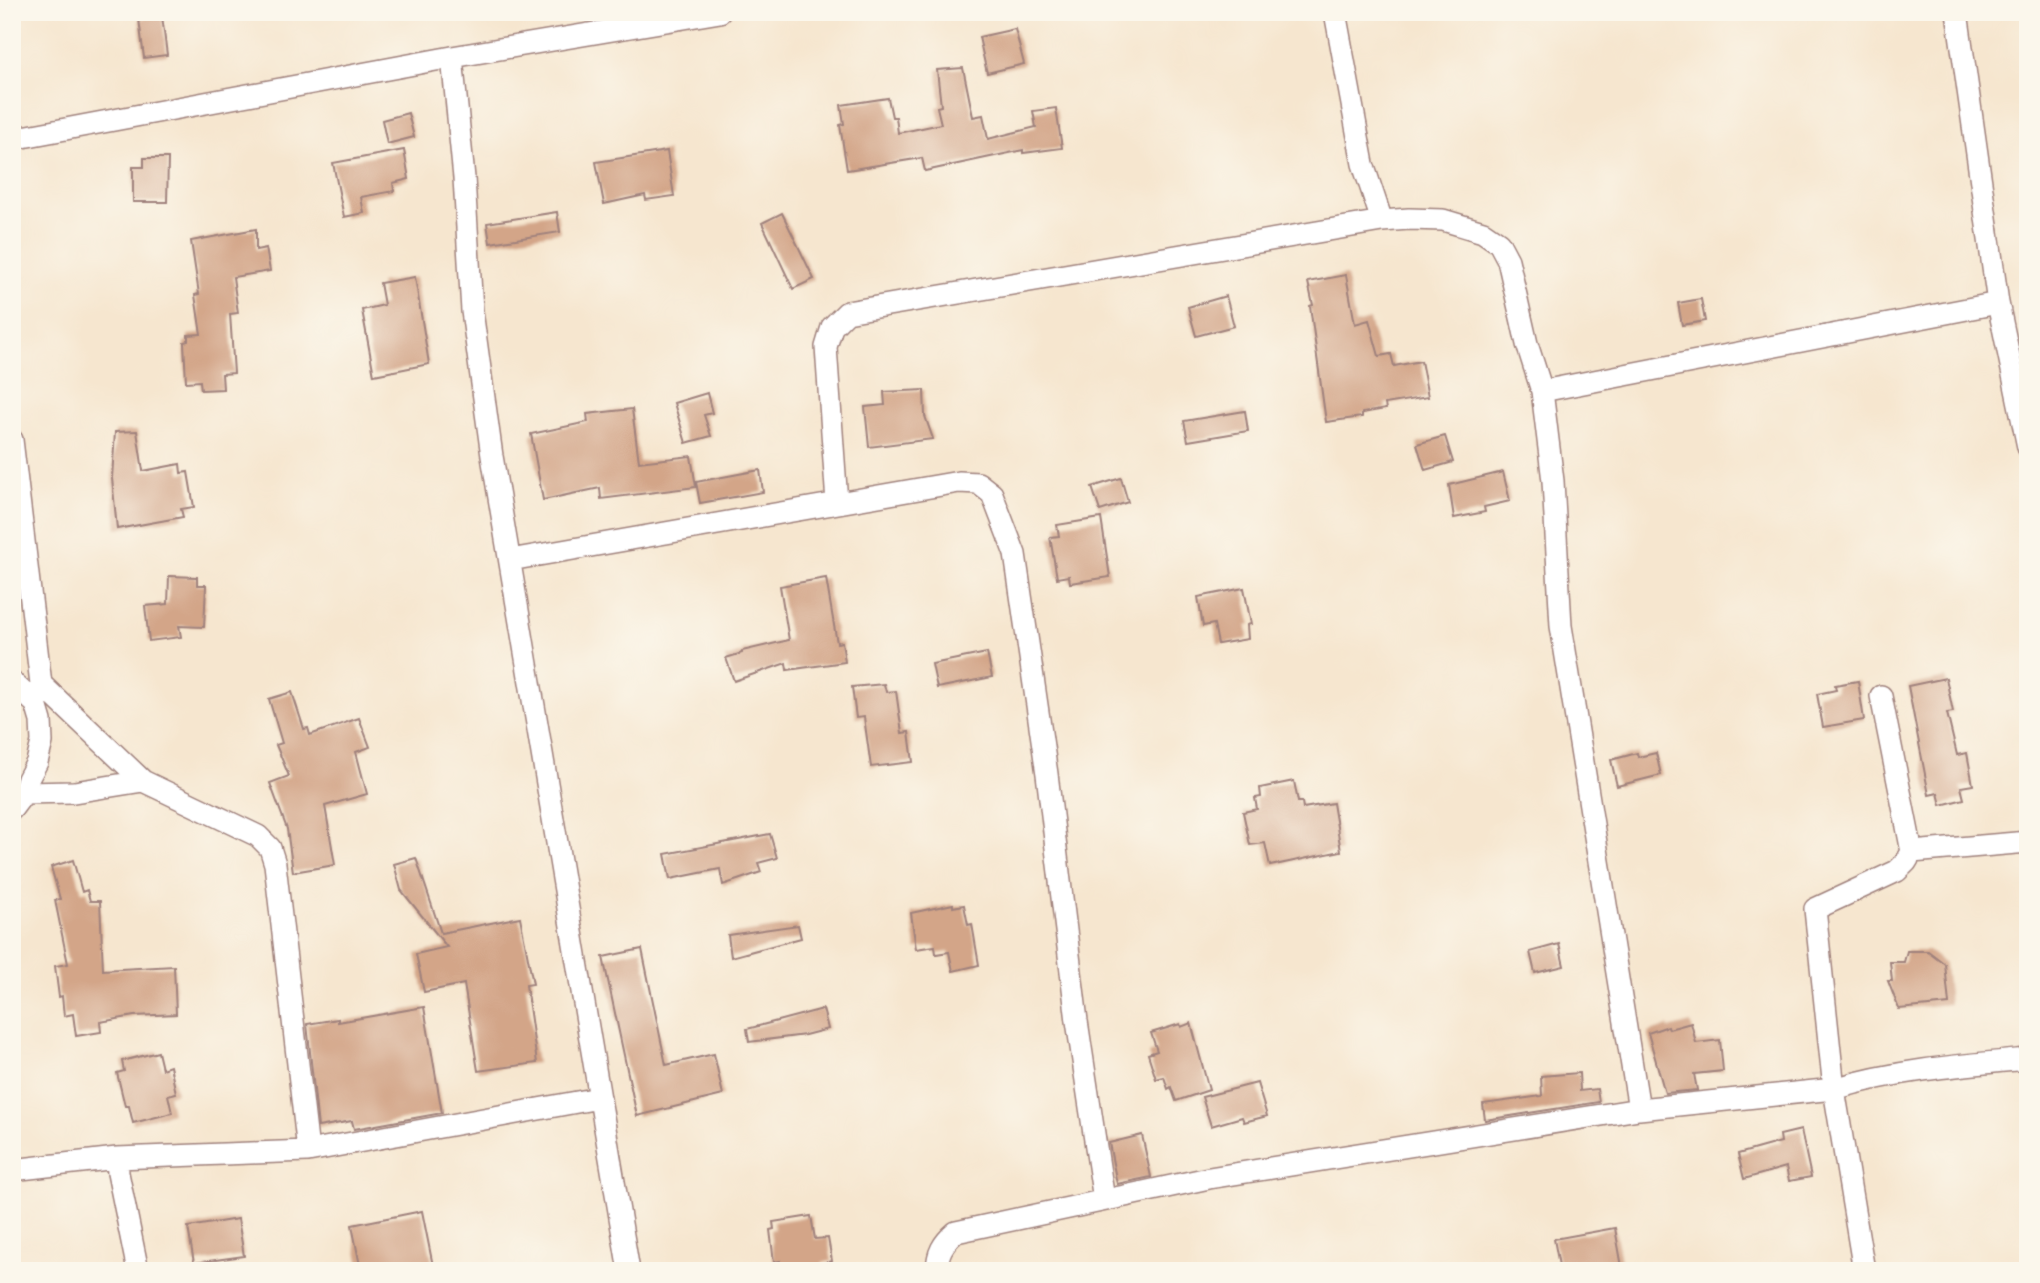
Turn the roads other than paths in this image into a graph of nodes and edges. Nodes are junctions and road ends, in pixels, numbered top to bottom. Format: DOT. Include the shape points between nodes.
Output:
graph roads {
  1 [pos="720,12"];
  2 [pos="1335,12"];
  3 [pos="1957,12"];
  4 [pos="452,57"];
  5 [pos="12,139"];
  6 [pos="1382,221"];
  7 [pos="1997,303"];
  8 [pos="1542,391"];
  9 [pos="12,440"];
  10 [pos="2028,447"];
  11 [pos="837,503"];
  12 [pos="510,560"];
  13 [pos="12,681"];
  14 [pos="39,694"];
  15 [pos="1881,696"];
  16 [pos="142,780"];
  17 [pos="18,801"];
  18 [pos="2028,842"];
  19 [pos="1912,852"];
  20 [pos="2028,1059"];
  21 [pos="1833,1089"];
  22 [pos="600,1098"];
  23 [pos="1639,1110"];
  24 [pos="308,1151"];
  25 [pos="117,1158"];
  26 [pos="12,1170"];
  27 [pos="1104,1200"];
  28 [pos="138,1271"];
  29 [pos="629,1271"];
  30 [pos="937,1271"];
  31 [pos="1864,1271"];
  1 -- 4 [label="street"];
  2 -- 6 [label="street" via="1363,164"];
  3 -- 7 [label="street"];
  4 -- 5 [label="street"];
  4 -- 12 [label="street" via="472,311"];
  6 -- 8 [label="street" via="1443,220 1483,232 1499,243 1508,260"];
  6 -- 11 [label="street" via="848,312 832,327 827,347"];
  7 -- 8 [label="street"];
  7 -- 10 [label="street"];
  8 -- 23 [label="street" via="1553,481 1561,626"];
  9 -- 14 [label="street"];
  11 -- 12 [label="street"];
  11 -- 27 [label="street" via="959,482 978,483 992,494 997,506 1015,554"];
  12 -- 22 [label="street"];
  13 -- 14 [label="street"];
  14 -- 16 [label="street"];
  14 -- 17 [label="street" via="42,742"];
  15 -- 19 [label="street"];
  16 -- 17 [label="street"];
  16 -- 24 [label="street" via="258,836 270,848"];
  18 -- 19 [label="street"];
  19 -- 21 [label="street" via="1897,872 1815,909"];
  20 -- 21 [label="street" via="1951,1066"];
  21 -- 23 [label="street"];
  21 -- 31 [label="street"];
  22 -- 24 [label="street"];
  22 -- 29 [label="street"];
  23 -- 27 [label="street" via="1209,1178"];
  24 -- 25 [label="street"];
  25 -- 26 [label="street"];
  25 -- 28 [label="street"];
  27 -- 30 [label="street" via="956,1232 943,1244"];
}
